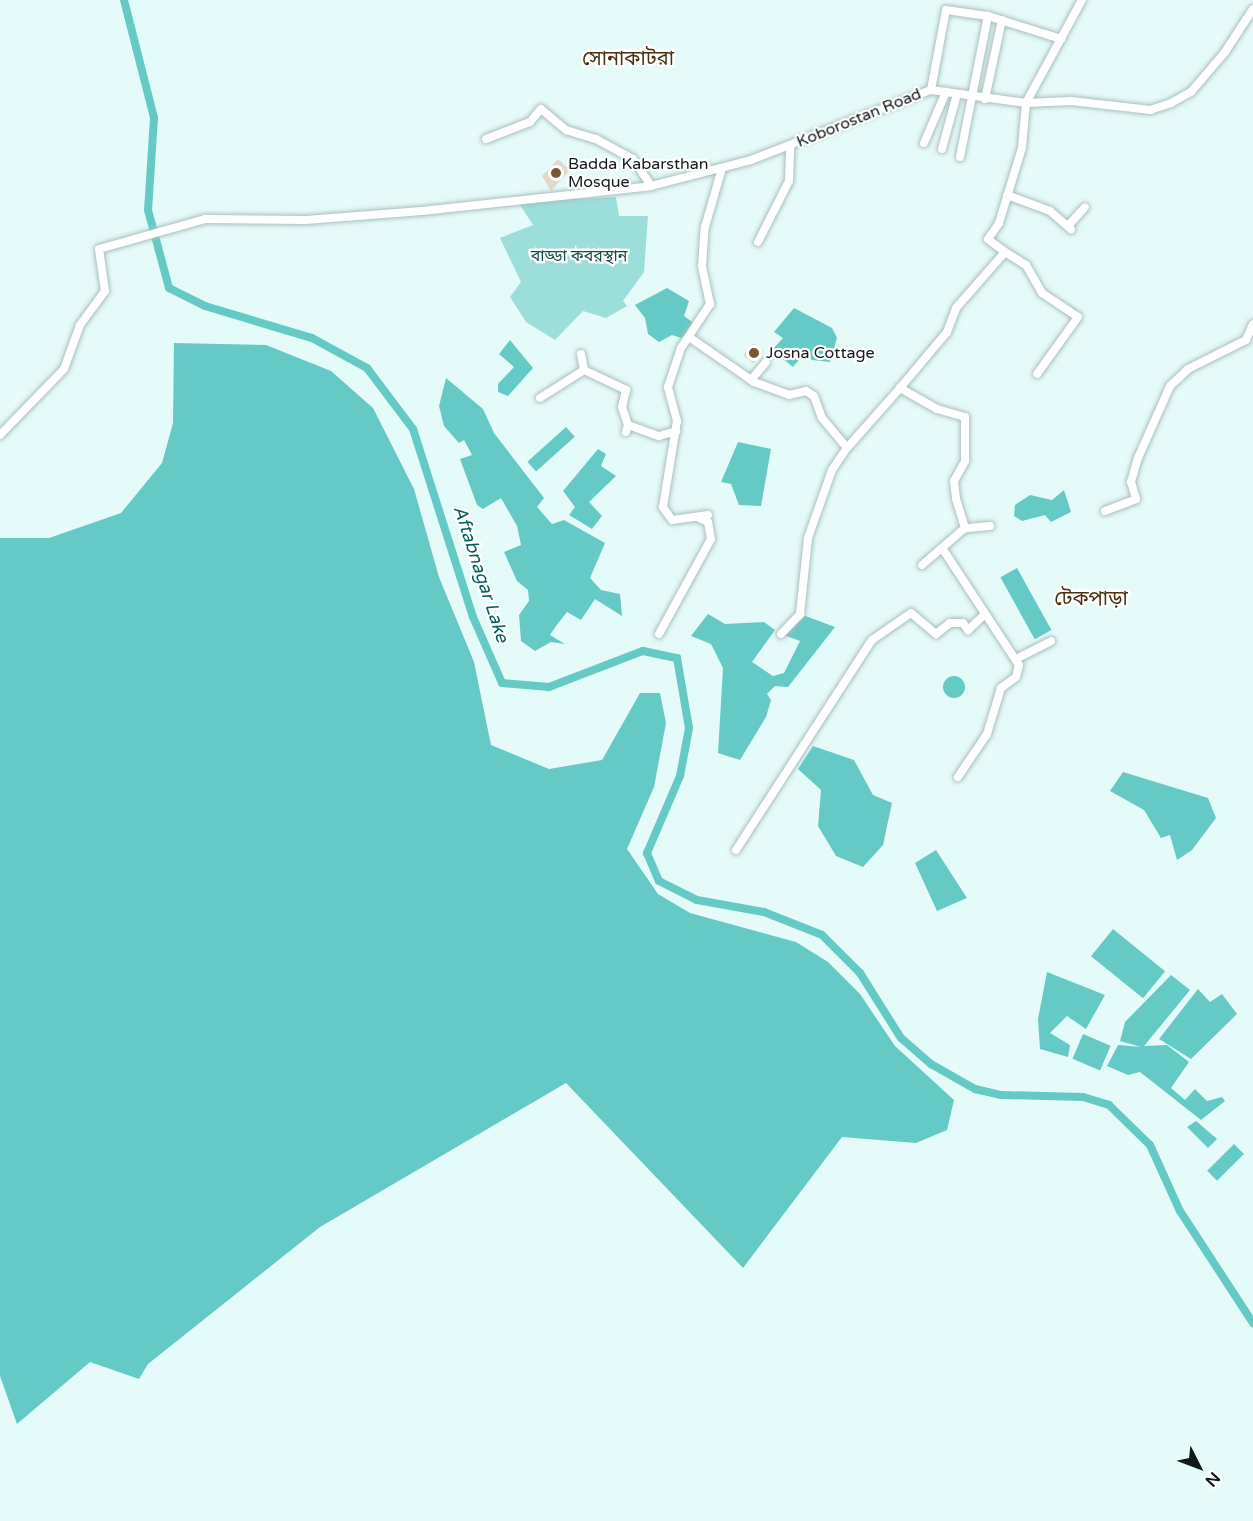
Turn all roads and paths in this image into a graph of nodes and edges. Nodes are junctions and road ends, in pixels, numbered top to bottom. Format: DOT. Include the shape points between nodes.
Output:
graph roads {
  1 [pos="1081,0"];
  2 [pos="1253,9"];
  3 [pos="988,16"];
  4 [pos="1002,20"];
  5 [pos="1061,39"];
  6 [pos="931,90"];
  7 [pos="946,92"];
  8 [pos="957,94"];
  9 [pos="972,96"];
  10 [pos="985,99"];
  11 [pos="1026,103"];
  12 [pos="486,139"];
  13 [pos="924,143"];
  14 [pos="790,146"];
  15 [pos="942,150"];
  16 [pos="960,157"];
  17 [pos="722,168"];
  18 [pos="651,186"];
  19 [pos="1007,195"];
  20 [pos="1085,207"];
  21 [pos="758,242"];
  22 [pos="1005,252"];
  23 [pos="1253,324"];
  24 [pos="689,337"];
  25 [pos="581,354"];
  26 [pos="766,363"];
  27 [pos="584,370"];
  28 [pos="1037,374"];
  29 [pos="751,380"];
  30 [pos="900,388"];
  31 [pos="540,398"];
  32 [pos="676,431"];
  33 [pos="0,435"];
  34 [pos="847,448"];
  35 [pos="1105,511"];
  36 [pos="708,515"];
  37 [pos="696,517"];
  38 [pos="990,526"];
  39 [pos="965,528"];
  40 [pos="944,551"];
  41 [pos="922,565"];
  42 [pos="983,616"];
  43 [pos="658,634"];
  44 [pos="781,634"];
  45 [pos="1051,641"];
  46 [pos="1018,658"];
  47 [pos="958,777"];
  48 [pos="736,850"];
  1 -- 5 [label="street"];
  2 -- 11 [label="street, Koborostan Road" via="1191,92 1171,103 1150,110 1080,101"];
  3 -- 4 [label="street"];
  3 -- 6 [label="street" via="946,10"];
  3 -- 9 [label="street"];
  4 -- 5 [label="street"];
  4 -- 10 [label="street"];
  5 -- 11 [label="street"];
  6 -- 7 [label="street, Koborostan Road"];
  6 -- 14 [label="street, Koborostan Road"];
  7 -- 8 [label="street, Koborostan Road"];
  7 -- 13 [label="street"];
  8 -- 9 [label="street, Koborostan Road"];
  8 -- 15 [label="street"];
  9 -- 10 [label="street, Koborostan Road"];
  9 -- 16 [label="street"];
  10 -- 11 [label="street, Koborostan Road"];
  11 -- 19 [label="street" via="1022,148"];
  12 -- 18 [label="street" via="530,122 541,109 566,130 597,139 633,159"];
  14 -- 17 [label="street, Koborostan Road"];
  14 -- 21 [label="street" via="789,181"];
  17 -- 18 [label="street, Koborostan Road"];
  17 -- 24 [label="street" via="705,227 702,266 710,304"];
  18 -- 33 [label="street, Koborostan Road" via="306,220 205,219 99,249 105,291 80,325 64,369"];
  19 -- 20 [label="street" via="1050,211 1070,228"];
  19 -- 22 [label="street" via="988,239"];
  22 -- 28 [label="street" via="1026,265 1042,293 1078,317"];
  22 -- 30 [label="street" via="956,308 947,332"];
  23 -- 35 [label="street" via="1246,340 1188,369 1170,386 1138,458 1131,482 1136,499"];
  24 -- 29 [label="street"];
  24 -- 32 [label="street" via="668,387"];
  25 -- 27 [label="street"];
  26 -- 29 [label="street"];
  27 -- 31 [label="street"];
  27 -- 32 [label="street" via="626,390 622,407 627,428 659,436"];
  29 -- 34 [label="street" via="789,395 806,391 814,396 822,418"];
  30 -- 34 [label="street"];
  30 -- 39 [label="street" via="937,409 964,417 965,461 954,481"];
  32 -- 37 [label="street" via="664,513 672,520"];
  34 -- 44 [label="street" via="832,470 808,538 800,614"];
  36 -- 37 [label="street"];
  37 -- 43 [label="street" via="708,522 711,540"];
  38 -- 39 [label="street"];
  39 -- 40 [label="street"];
  40 -- 41 [label="street"];
  40 -- 42 [label="street"];
  42 -- 46 [label="street"];
  42 -- 48 [label="street" via="968,630 963,623 950,623 936,634 911,613 873,640"];
  45 -- 46 [label="street"];
  46 -- 47 [label="street" via="1018,674 1000,688 987,734"];
}
